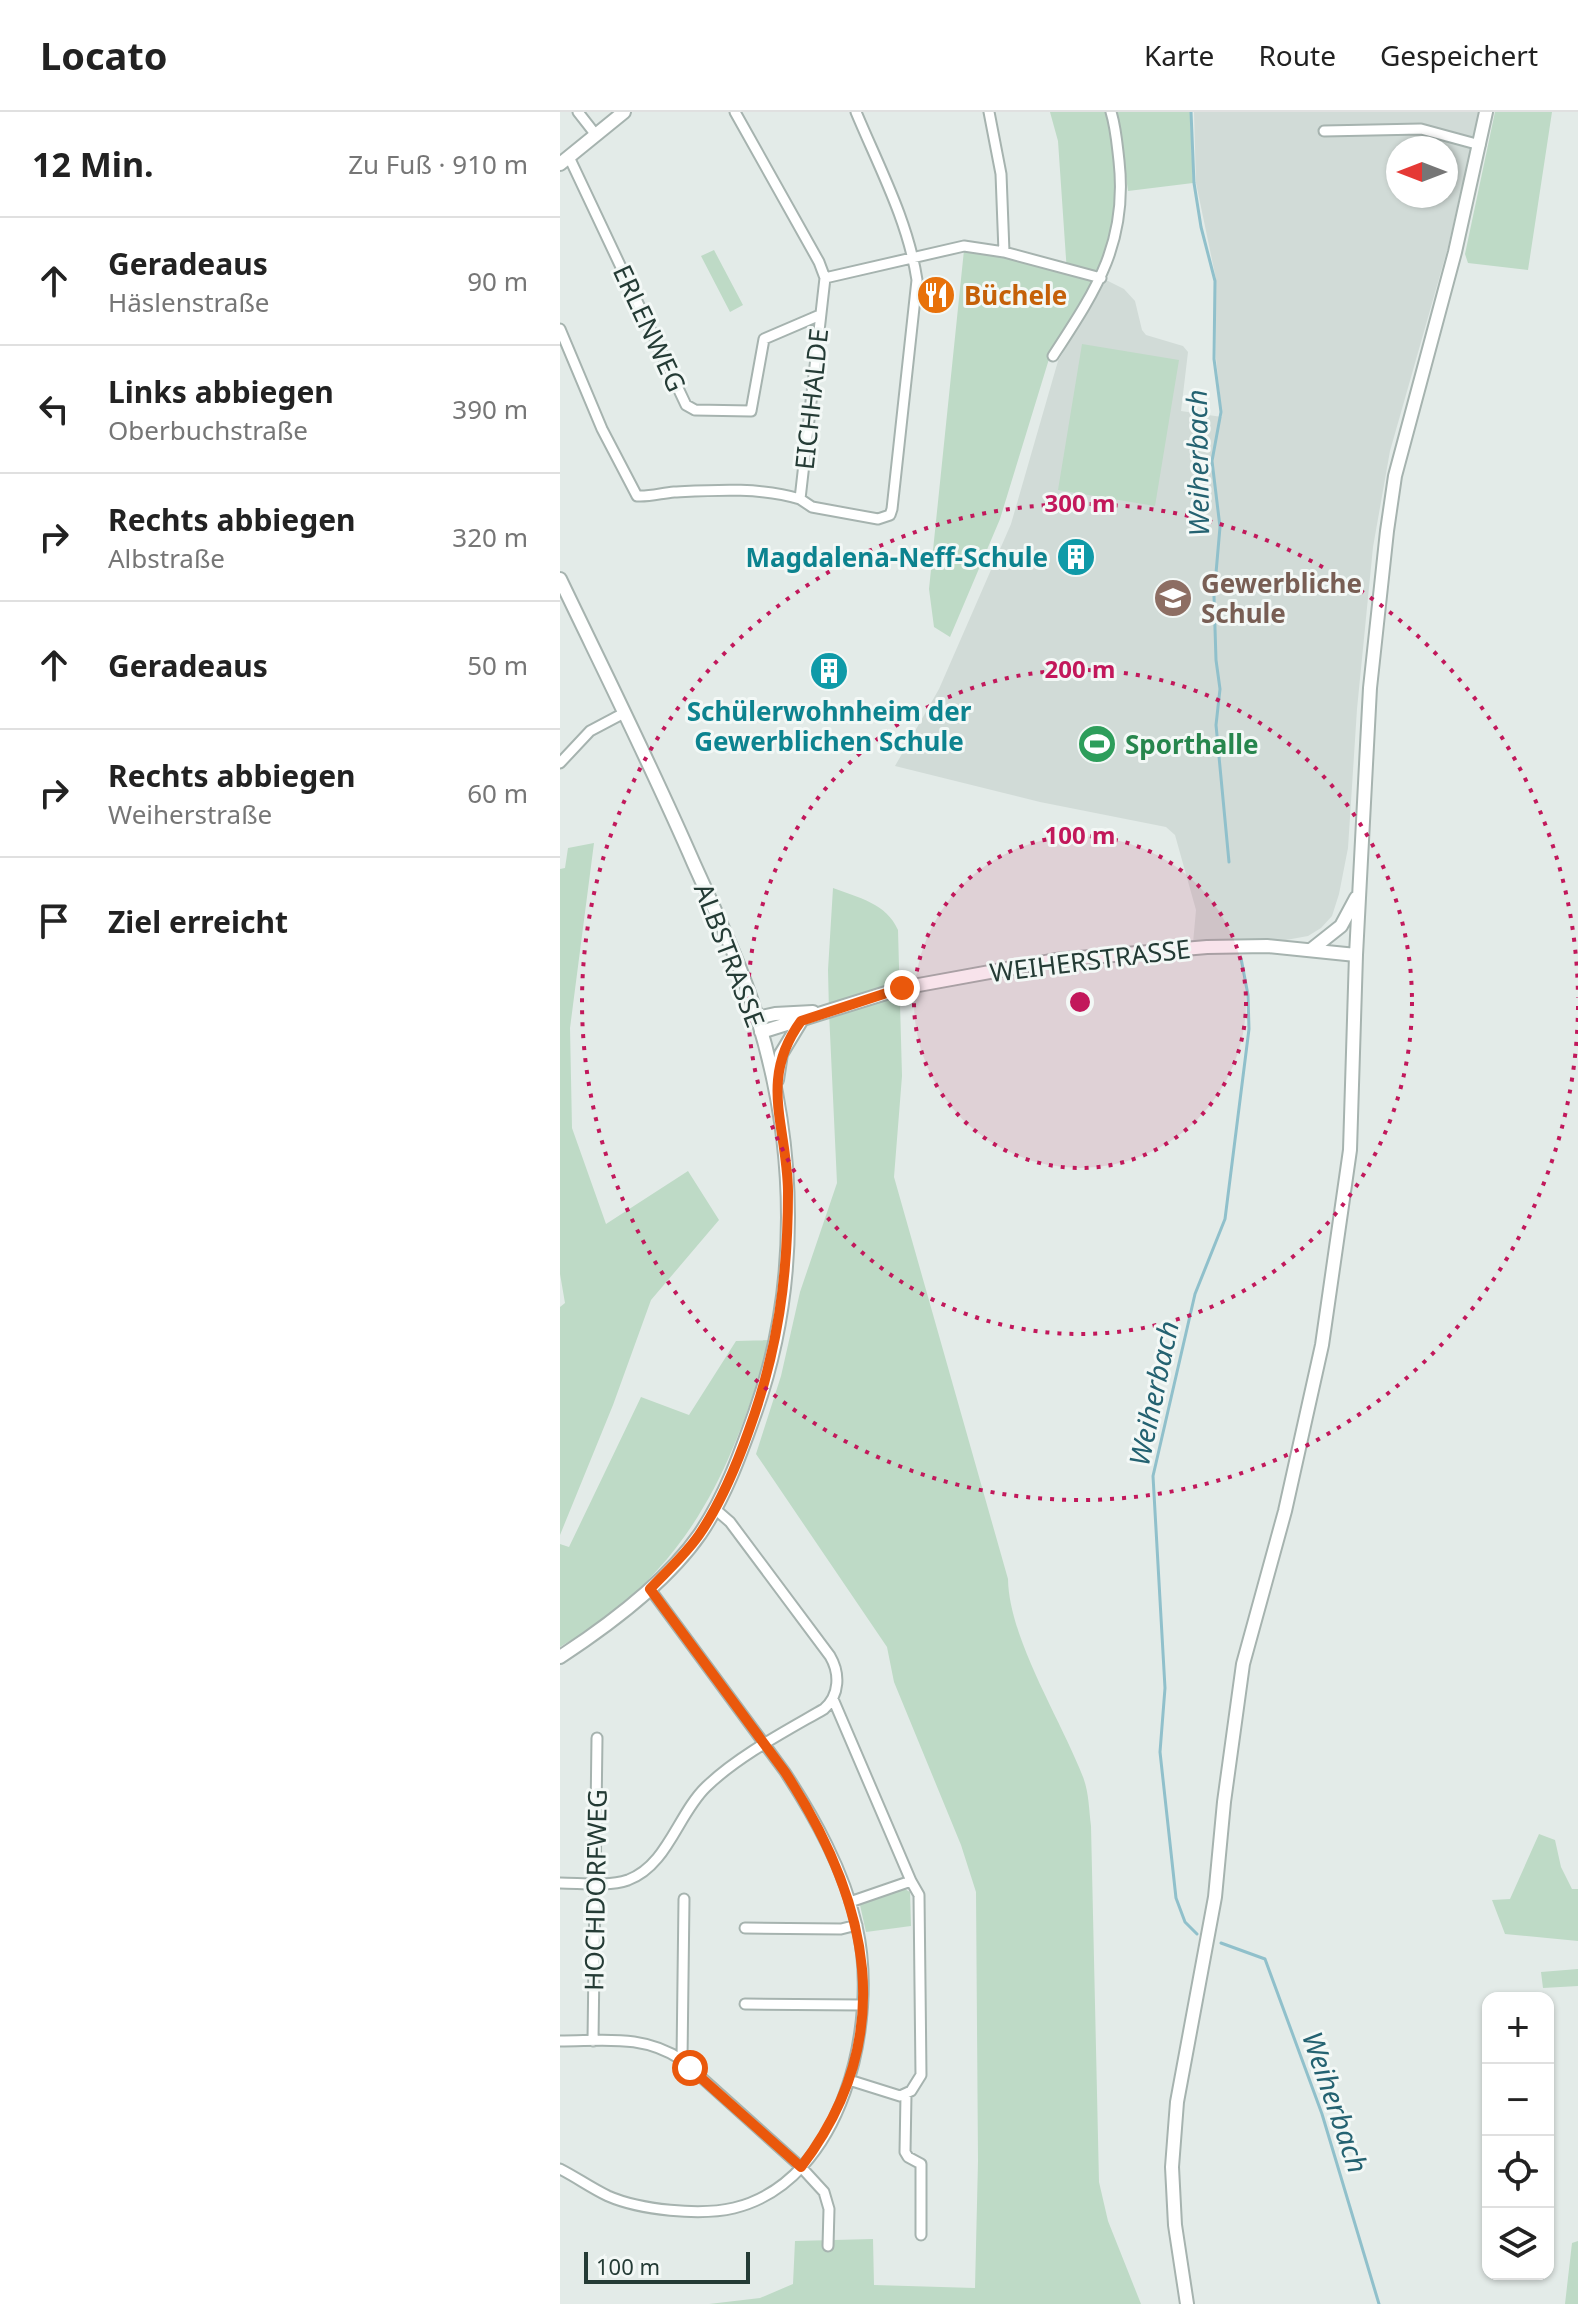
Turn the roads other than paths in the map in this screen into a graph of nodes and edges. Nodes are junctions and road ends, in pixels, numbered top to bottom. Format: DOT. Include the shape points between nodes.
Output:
graph roads {
  1 [pos="578,112"];
  2 [pos="624,112"];
  3 [pos="735,112"];
  4 [pos="856,112"];
  5 [pos="989,112"];
  6 [pos="1111,112"];
  7 [pos="1486,112"];
  8 [pos="1324,131"];
  9 [pos="596,135"];
  10 [pos="1480,145"];
  11 [pos="565,160"];
  12 [pos="1004,252"];
  13 [pos="913,257"];
  14 [pos="825,278"];
  15 [pos="1101,278"];
  16 [pos="820,315"];
  17 [pos="560,329"];
  18 [pos="1053,356"];
  19 [pos="800,499"];
  20 [pos="560,579"];
  21 [pos="624,713"];
  22 [pos="560,763"];
  23 [pos="1360,889"];
  24 [pos="1312,949"];
  25 [pos="1356,955"];
  26 [pos="829,1012"];
  27 [pos="757,1018"];
  28 [pos="801,1021"];
  29 [pos="761,1032"];
  30 [pos="776,1091"];
  31 [pos="715,1509"];
  32 [pos="650,1589"];
  33 [pos="560,1657"];
  34 [pos="833,1699"];
  35 [pos="597,1738"];
  36 [pos="766,1745"];
  37 [pos="911,1881"];
  38 [pos="560,1883"];
  39 [pos="595,1884"];
  40 [pos="684,1899"];
  41 [pos="850,1902"];
  42 [pos="857,1925"];
  43 [pos="745,1928"];
  44 [pos="745,2004"];
  45 [pos="862,2005"];
  46 [pos="560,2041"];
  47 [pos="593,2041"];
  48 [pos="682,2060"];
  49 [pos="849,2080"];
  50 [pos="906,2095"];
  51 [pos="801,2167"];
  52 [pos="560,2169"];
  53 [pos="921,2235"];
  54 [pos="828,2246"];
  55 [pos="1187,2304"];
  1 -- 9 [label="street"];
  2 -- 9 [label="street"];
  3 -- 14 [label="street"];
  4 -- 13 [label="street"];
  5 -- 12 [label="street" via="1001,174"];
  6 -- 15 [label="street" via="1122,187 1117,236"];
  7 -- 10 [label="street"];
  8 -- 10 [label="street" via="1421,129"];
  9 -- 11 [label="street"];
  10 -- 23 [label="street" via="1395,476 1370,688"];
  11 -- 16 [label="street, ERLENWEG" via="686,405 695,410 751,411 764,339"];
  12 -- 13 [label="street" via="964,246"];
  12 -- 15 [label="street"];
  13 -- 14 [label="street"];
  13 -- 19 [label="street" via="915,313 890,515 878,519 812,507"];
  14 -- 16 [label="street, EICHHALDE"];
  15 -- 18 [label="street"];
  16 -- 19 [label="street, EICHHALDE"];
  17 -- 19 [label="street, EICHHALDE" via="637,496 756,492"];
  20 -- 21 [label="street, ALBSTRASSE"];
  21 -- 22 [label="street" via="590,731"];
  21 -- 27 [label="street, ALBSTRASSE" via="715,910"];
  23 -- 24 [label="street" via="1341,926"];
  23 -- 25 [label="street"];
  24 -- 25 [label="street, WEIHERSTRASSE"];
  24 -- 26 [label="street, WEIHERSTRASSE" via="1207,947 1056,960 902,988"];
  25 -- 55 [label="street" via="1350,1150 1336,1257 1285,1511 1243,1664 1215,1897 1177,2102 1172,2167"];
  26 -- 27 [label="street, WEIHERSTRASSE"];
  26 -- 28 [label="street, WEIHERSTRASSE"];
  27 -- 29 [label="street, ALBSTRASSE"];
  28 -- 29 [label="street, WEIHERSTRASSE"];
  28 -- 30 [label="street" via="781,1054"];
  29 -- 30 [label="street, ALBSTRASSE"];
  30 -- 31 [label="street, ALBSTRASSE" via="788,1186 780,1316 766,1383"];
  31 -- 32 [label="street, ALBSTRASSE" via="692,1544"];
  31 -- 34 [label="street" via="830,1656 837,1671"];
  32 -- 33 [label="street, ALBSTRASSE" via="609,1625"];
  32 -- 36 [label="street"];
  34 -- 36 [label="street"];
  34 -- 37 [label="street"];
  35 -- 39 [label="street, HOCHDORFWEG"];
  36 -- 39 [label="street" via="704,1788 640,1874"];
  36 -- 41 [label="street" via="812,1816"];
  37 -- 41 [label="street"];
  37 -- 50 [label="street" via="919,1895 921,2075"];
  38 -- 39 [label="street"];
  39 -- 47 [label="street, HOCHDORFWEG"];
  40 -- 48 [label="street"];
  41 -- 42 [label="street"];
  42 -- 43 [label="street"];
  42 -- 45 [label="street"];
  44 -- 45 [label="street"];
  45 -- 49 [label="street"];
  46 -- 47 [label="street"];
  47 -- 48 [label="street" via="642,2042"];
  48 -- 51 [label="street"];
  49 -- 50 [label="street"];
  49 -- 51 [label="street" via="823,2138"];
  50 -- 53 [label="street" via="905,2152 921,2164"];
  51 -- 52 [label="street" via="749,2203 694,2211 621,2201"];
  51 -- 54 [label="street" via="828,2202"];
}
